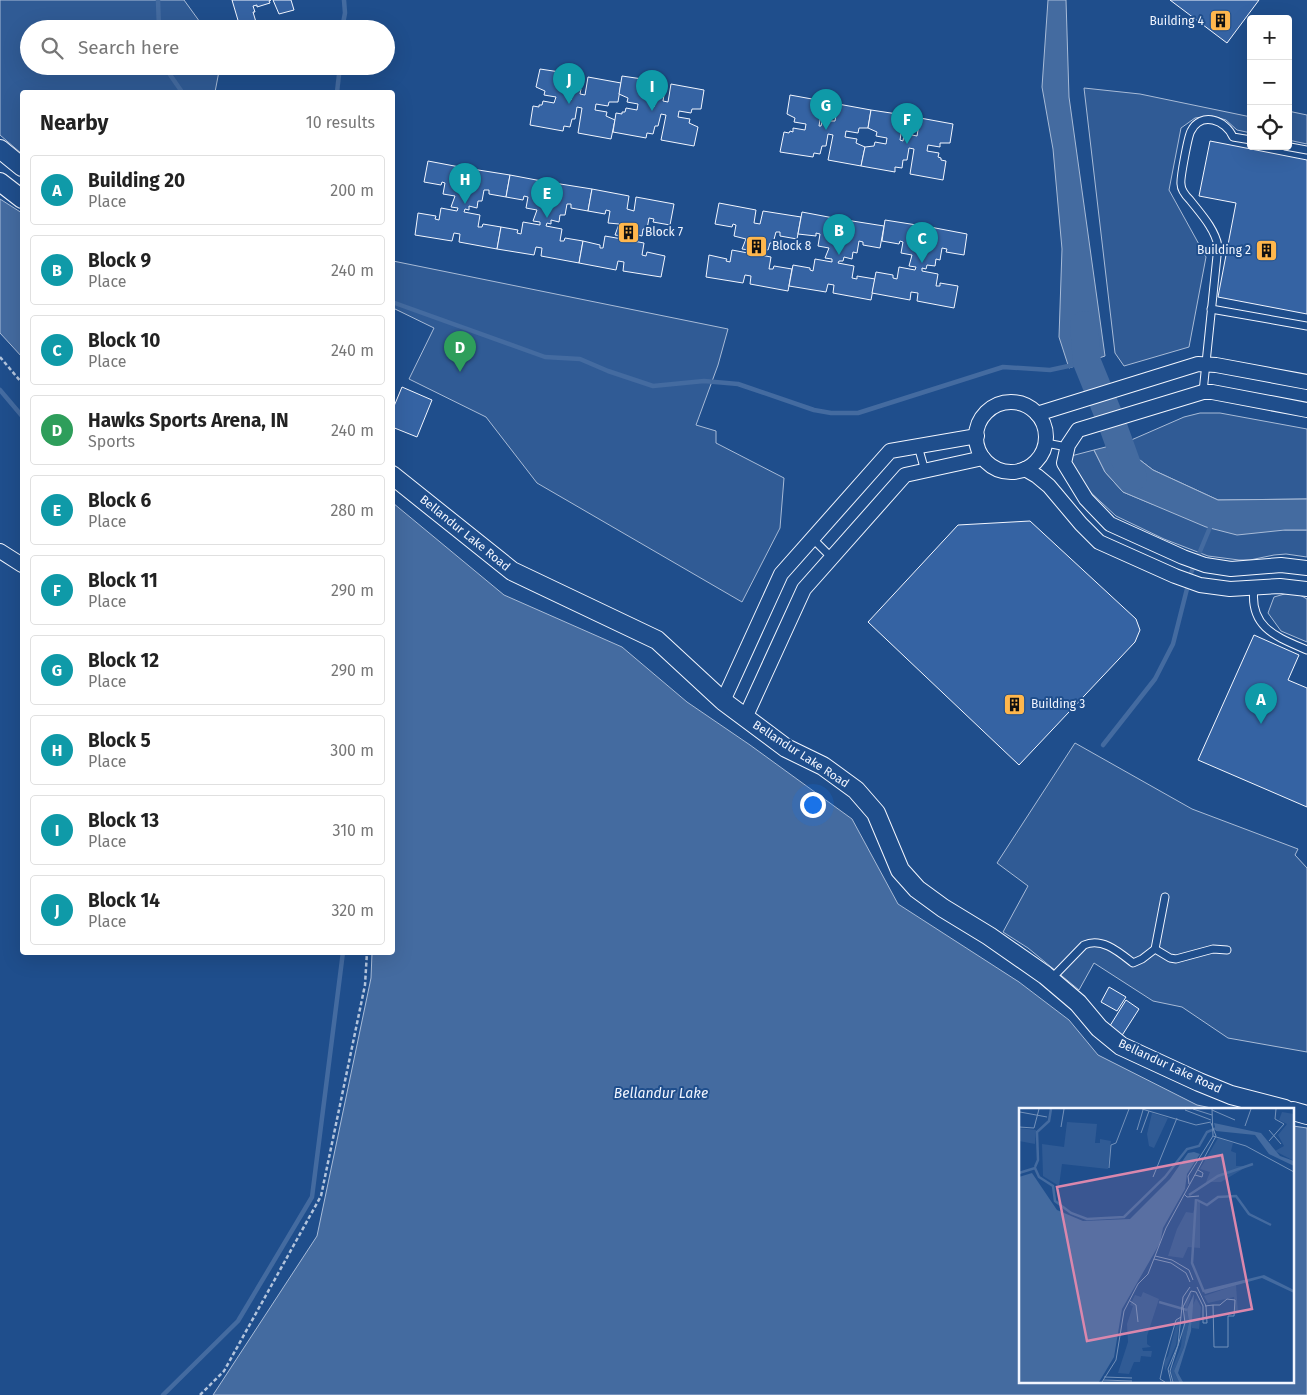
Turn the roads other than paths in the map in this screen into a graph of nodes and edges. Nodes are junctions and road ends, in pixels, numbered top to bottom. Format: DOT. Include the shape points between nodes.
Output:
graph roads {
  1 [pos="1247,139"];
  2 [pos="1292,147"];
  3 [pos="0,149"];
  4 [pos="1307,150"];
  5 [pos="20,166"];
  6 [pos="0,182"];
  7 [pos="20,197"];
  8 [pos="1211,309"];
  9 [pos="1307,326"];
  10 [pos="1205,364"];
  11 [pos="1307,382"];
  12 [pos="1203,392"];
  13 [pos="1307,410"];
  14 [pos="1037,414"];
  15 [pos="977,436"];
  16 [pos="1046,443"];
  17 [pos="918,446"];
  18 [pos="1067,447"];
  19 [pos="983,458"];
  20 [pos="1025,469"];
  21 [pos="925,471"];
  22 [pos="395,477"];
  23 [pos="812,538"];
  24 [pos="0,551"];
  25 [pos="832,558"];
  26 [pos="20,565"];
  27 [pos="1307,568"];
  28 [pos="1254,588"];
  29 [pos="1307,589"];
  30 [pos="1307,650"];
  31 [pos="723,701"];
  32 [pos="745,718"];
  33 [pos="1165,897"];
  34 [pos="1155,949"];
  35 [pos="1227,950"];
  36 [pos="1050,979"];
  37 [pos="1281,1108"];
  38 [pos="1294,1111"];
  39 [pos="1307,1114"];
  1 -- 8 [label="lane" via="1233,136 1227,126 1211,119 1199,123 1190,132 1180,183 1217,239"];
  2 -- 4 [label="lane"];
  3 -- 5 [label="street"];
  6 -- 7 [label="street"];
  8 -- 9 [label="lane"];
  8 -- 10 [label="lane"];
  10 -- 11 [label="street"];
  10 -- 12 [label="lane"];
  10 -- 14 [label="street"];
  12 -- 13 [label="street"];
  12 -- 18 [label="street" via="1078,430"];
  14 -- 15 [label="street" via="1024,404 1015,402 996,405 983,417"];
  14 -- 16 [label="street" via="1044,424"];
  15 -- 17 [label="street"];
  15 -- 19 [label="street"];
  16 -- 18 [label="lane"];
  16 -- 20 [label="street" via="1038,459"];
  17 -- 21 [label="lane"];
  17 -- 23 [label="street" via="890,451"];
  18 -- 27 [label="street" via="1064,463 1096,511 1110,524 1205,565 1231,569 1281,565"];
  19 -- 20 [label="street" via="1005,471"];
  19 -- 21 [label="street"];
  20 -- 28 [label="street" via="1049,486 1099,542 1187,581 1213,588"];
  21 -- 25 [label="street" via="905,475"];
  22 -- 31 [label="street, Bellandur Lake Road" via="512,571 657,640"];
  23 -- 25 [label="lane"];
  23 -- 31 [label="street" via="781,574"];
  24 -- 26 [label="street"];
  25 -- 32 [label="street" via="804,589"];
  28 -- 29 [label="street"];
  28 -- 30 [label="lane" via="1255,611 1263,625 1274,635"];
  31 -- 32 [label="street, Bellandur Lake Road"];
  32 -- 36 [label="street, Bellandur Lake Road" via="786,748 823,766 856,790 876,813 900,870 917,889"];
  33 -- 34 [label="lane"];
  34 -- 35 [label="lane" via="1176,959 1213,949"];
  34 -- 36 [label="lane" via="1133,963 1102,943 1084,944"];
  36 -- 37 [label="street, Bellandur Lake Road" via="1121,1046 1231,1095"];
  38 -- 39 [label="street"];
}
